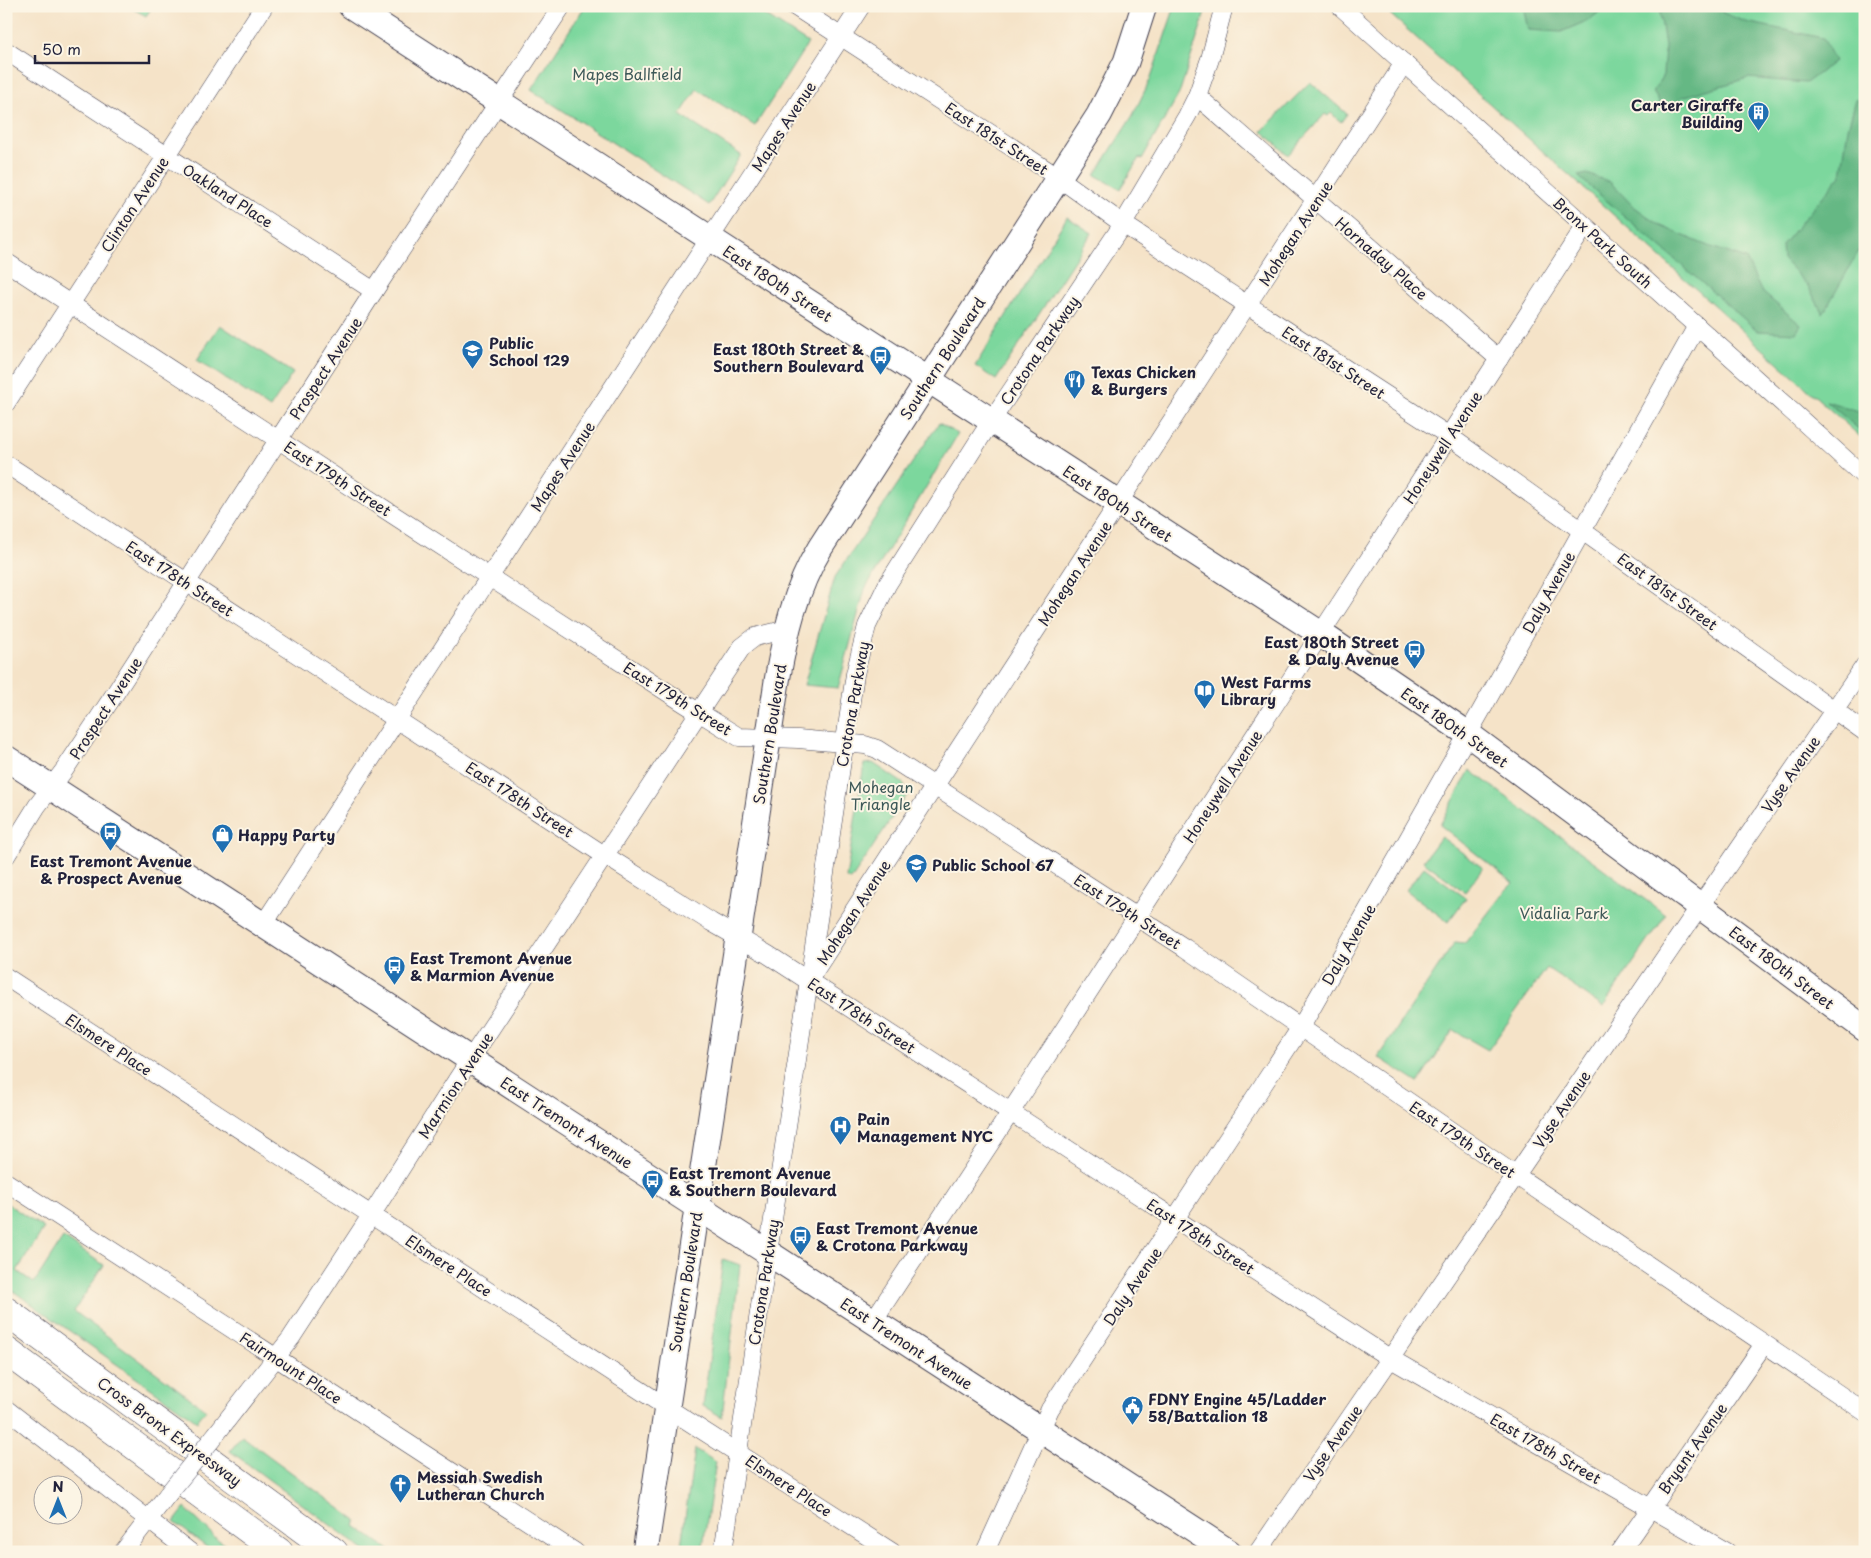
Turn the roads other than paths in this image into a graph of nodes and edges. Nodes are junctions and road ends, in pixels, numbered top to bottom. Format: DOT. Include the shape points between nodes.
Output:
graph roads {
  1 [pos="264,6"];
  2 [pos="352,6"];
  3 [pos="562,6"];
  4 [pos="794,6"];
  5 [pos="861,6"];
  6 [pos="1144,6"];
  7 [pos="1224,6"];
  8 [pos="1340,6"];
  9 [pos="841,37"];
  10 [pos="6,51"];
  11 [pos="1404,63"];
  12 [pos="1197,96"];
  13 [pos="500,102"];
  14 [pos="167,155"];
  15 [pos="1059,178"];
  16 [pos="1316,201"];
  17 [pos="1123,224"];
  18 [pos="1585,226"];
  19 [pos="710,239"];
  20 [pos="6,262"];
  21 [pos="374,291"];
  22 [pos="70,304"];
  23 [pos="1248,306"];
  24 [pos="1697,326"];
  25 [pos="1499,359"];
  26 [pos="928,381"];
  27 [pos="6,403"];
  28 [pos="991,421"];
  29 [pos="1449,436"];
  30 [pos="280,440"];
  31 [pos="6,464"];
  32 [pos="1865,477"];
  33 [pos="1119,503"];
  34 [pos="1583,530"];
  35 [pos="490,576"];
  36 [pos="187,582"];
  37 [pos="788,629"];
  38 [pos="1321,634"];
  39 [pos="1865,665"];
  40 [pos="1834,710"];
  41 [pos="698,712"];
  42 [pos="397,719"];
  43 [pos="1865,732"];
  44 [pos="1468,734"];
  45 [pos="768,738"];
  46 [pos="845,743"];
  47 [pos="6,758"];
  48 [pos="935,786"];
  49 [pos="51,787"];
  50 [pos="604,855"];
  51 [pos="6,856"];
  52 [pos="1700,906"];
  53 [pos="1136,917"];
  54 [pos="263,925"];
  55 [pos="738,938"];
  56 [pos="6,977"];
  57 [pos="809,981"];
  58 [pos="1301,1028"];
  59 [pos="1865,1029"];
  60 [pos="471,1059"];
  61 [pos="1011,1112"];
  62 [pos="1516,1175"];
  63 [pos="6,1182"];
  64 [pos="697,1207"];
  65 [pos="372,1214"];
  66 [pos="1176,1220"];
  67 [pos="767,1252"];
  68 [pos="6,1311"];
  69 [pos="873,1321"];
  70 [pos="1764,1344"];
  71 [pos="6,1351"];
  72 [pos="276,1357"];
  73 [pos="1391,1359"];
  74 [pos="666,1407"];
  75 [pos="6,1409"];
  76 [pos="1865,1412"];
  77 [pos="1041,1430"];
  78 [pos="737,1451"];
  79 [pos="1650,1508"];
  80 [pos="148,1519"];
  81 [pos="123,1552"];
  82 [pos="190,1552"];
  83 [pos="279,1552"];
  84 [pos="334,1552"];
  85 [pos="575,1552"];
  86 [pos="645,1552"];
  87 [pos="723,1552"];
  88 [pos="892,1552"];
  89 [pos="985,1552"];
  90 [pos="1229,1552"];
  91 [pos="1258,1552"];
  92 [pos="1620,1552"];
  93 [pos="1727,1552"];
  1 -- 14 [label="street, Clinton Avenue"];
  2 -- 13 [label="main road, East 180th Street"];
  3 -- 13 [label="street, Prospect Avenue"];
  4 -- 9 [label="street, East 181st Street"];
  5 -- 9 [label="street, Mapes Avenue"];
  6 -- 15 [label="main road, Southern Boulevard" via="1114,88"];
  7 -- 12 [label="street, Crotona Parkway"];
  8 -- 11 [label="street, Bronx Park South"];
  9 -- 15 [label="street, East 181st Street"];
  9 -- 19 [label="street, Mapes Avenue"];
  10 -- 14 [label="street, Oakland Place"];
  11 -- 16 [label="street, Mohegan Avenue"];
  11 -- 18 [label="street, Bronx Park South"];
  12 -- 16 [label="street, Hornaday Place"];
  12 -- 17 [label="street, Crotona Parkway"];
  13 -- 19 [label="main road, East 180th Street"];
  13 -- 21 [label="street, Prospect Avenue"];
  14 -- 21 [label="street, Oakland Place"];
  14 -- 22 [label="street, Clinton Avenue"];
  15 -- 17 [label="street, East 181st Street"];
  15 -- 26 [label="main road, Southern Boulevard"];
  16 -- 23 [label="street, Mohegan Avenue"];
  16 -- 25 [label="street, Hornaday Place"];
  17 -- 23 [label="street, East 181st Street"];
  17 -- 28 [label="street, Crotona Parkway"];
  18 -- 24 [label="street, Bronx Park South"];
  18 -- 25 [label="street, Honeywell Avenue"];
  19 -- 26 [label="main road, East 180th Street"];
  19 -- 35 [label="street, Mapes Avenue"];
  20 -- 22 [label="street, East 179th Street"];
  21 -- 30 [label="street, Prospect Avenue"];
  22 -- 27 [label="street, Clinton Avenue"];
  22 -- 30 [label="street, East 179th Street"];
  23 -- 29 [label="street, East 181st Street"];
  23 -- 33 [label="street, Mohegan Avenue"];
  24 -- 32 [label="street, Bronx Park South"];
  24 -- 34 [label="street, Daly Avenue"];
  25 -- 29 [label="street, Honeywell Avenue"];
  26 -- 28 [label="main road, East 180th Street"];
  26 -- 37 [label="main road, Southern Boulevard" via="811,562"];
  28 -- 33 [label="main road, East 180th Street"];
  28 -- 46 [label="street, Crotona Parkway" via="887,585 867,626 858,657"];
  29 -- 34 [label="street, East 181st Street"];
  29 -- 38 [label="street, Honeywell Avenue"];
  30 -- 35 [label="street, East 179th Street"];
  30 -- 36 [label="street, Prospect Avenue"];
  31 -- 36 [label="street, East 178th Street"];
  33 -- 38 [label="main road, East 180th Street"];
  33 -- 48 [label="street, Mohegan Avenue"];
  34 -- 40 [label="street, East 181st Street"];
  34 -- 44 [label="street, Daly Avenue"];
  35 -- 41 [label="street, East 179th Street"];
  35 -- 42 [label="street, Mapes Avenue"];
  36 -- 42 [label="street, East 178th Street"];
  36 -- 49 [label="street, Prospect Avenue"];
  37 -- 41 [label="street, Marmion Avenue" via="746,642"];
  37 -- 45 [label="main road, Southern Boulevard"];
  38 -- 44 [label="main road, East 180th Street"];
  38 -- 53 [label="street, Honeywell Avenue"];
  39 -- 40 [label="street, Vyse Avenue"];
  40 -- 43 [label="street, East 181st Street"];
  40 -- 52 [label="street, Vyse Avenue"];
  41 -- 45 [label="street, East 179th Street" via="739,736"];
  41 -- 50 [label="street, Marmion Avenue"];
  42 -- 50 [label="street, East 178th Street"];
  42 -- 54 [label="street, Mapes Avenue"];
  44 -- 52 [label="main road, East 180th Street"];
  44 -- 58 [label="street, Daly Avenue"];
  45 -- 46 [label="street, East 179th Street"];
  45 -- 55 [label="main road, Southern Boulevard"];
  46 -- 48 [label="street, East 179th Street" via="877,749"];
  46 -- 57 [label="street, Crotona Parkway"];
  47 -- 49 [label="main road, East Tremont Avenue"];
  48 -- 53 [label="street, East 179th Street"];
  48 -- 57 [label="street, Mohegan Avenue"];
  49 -- 51 [label="street, Prospect Avenue"];
  49 -- 54 [label="main road, East Tremont Avenue"];
  50 -- 55 [label="street, East 178th Street"];
  50 -- 60 [label="street, Marmion Avenue"];
  52 -- 59 [label="main road, East 180th Street"];
  52 -- 62 [label="street, Vyse Avenue"];
  53 -- 58 [label="street, East 179th Street"];
  53 -- 61 [label="street, Honeywell Avenue"];
  54 -- 60 [label="main road, East Tremont Avenue"];
  55 -- 57 [label="street, East 178th Street"];
  55 -- 64 [label="main road, Southern Boulevard"];
  56 -- 65 [label="street, Elsmere Place"];
  57 -- 61 [label="street, East 178th Street"];
  57 -- 67 [label="street, Crotona Parkway"];
  58 -- 62 [label="street, East 179th Street"];
  58 -- 66 [label="street, Daly Avenue"];
  60 -- 64 [label="main road, East Tremont Avenue"];
  60 -- 65 [label="street, Marmion Avenue"];
  61 -- 66 [label="street, East 178th Street"];
  61 -- 69 [label="street, Honeywell Avenue"];
  62 -- 70 [label="street, East 179th Street"];
  62 -- 73 [label="street, Vyse Avenue"];
  63 -- 72 [label="street, Fairmount Place"];
  64 -- 67 [label="main road, East Tremont Avenue"];
  64 -- 74 [label="main road, Southern Boulevard"];
  65 -- 72 [label="street, Marmion Avenue"];
  65 -- 74 [label="street, Elsmere Place"];
  66 -- 73 [label="street, East 178th Street"];
  66 -- 77 [label="street, Daly Avenue" via="1050,1409"];
  67 -- 69 [label="main road, East Tremont Avenue"];
  67 -- 78 [label="street, Crotona Parkway"];
  68 -- 84 [label="highway, Cross Bronx Expressway"];
  69 -- 77 [label="main road, East Tremont Avenue"];
  70 -- 76 [label="street, East 179th Street"];
  70 -- 79 [label="street, Bryant Avenue"];
  71 -- 83 [label="highway"];
  72 -- 80 [label="street, Marmion Avenue, bridge"];
  72 -- 85 [label="street, Fairmount Place"];
  73 -- 79 [label="street, East 178th Street"];
  73 -- 91 [label="street, Vyse Avenue"];
  74 -- 78 [label="street, Elsmere Place"];
  74 -- 86 [label="main road, Southern Boulevard"];
  75 -- 80 [label="street"];
  77 -- 89 [label="street, Daly Avenue"];
  77 -- 90 [label="main road, East Tremont Avenue"];
  78 -- 87 [label="street, Crotona Parkway"];
  78 -- 88 [label="street, Elsmere Place"];
  79 -- 92 [label="street, Bryant Avenue"];
  79 -- 93 [label="street, East 178th Street"];
  80 -- 81 [label="street, Marmion Avenue"];
  80 -- 82 [label="street"];
}
